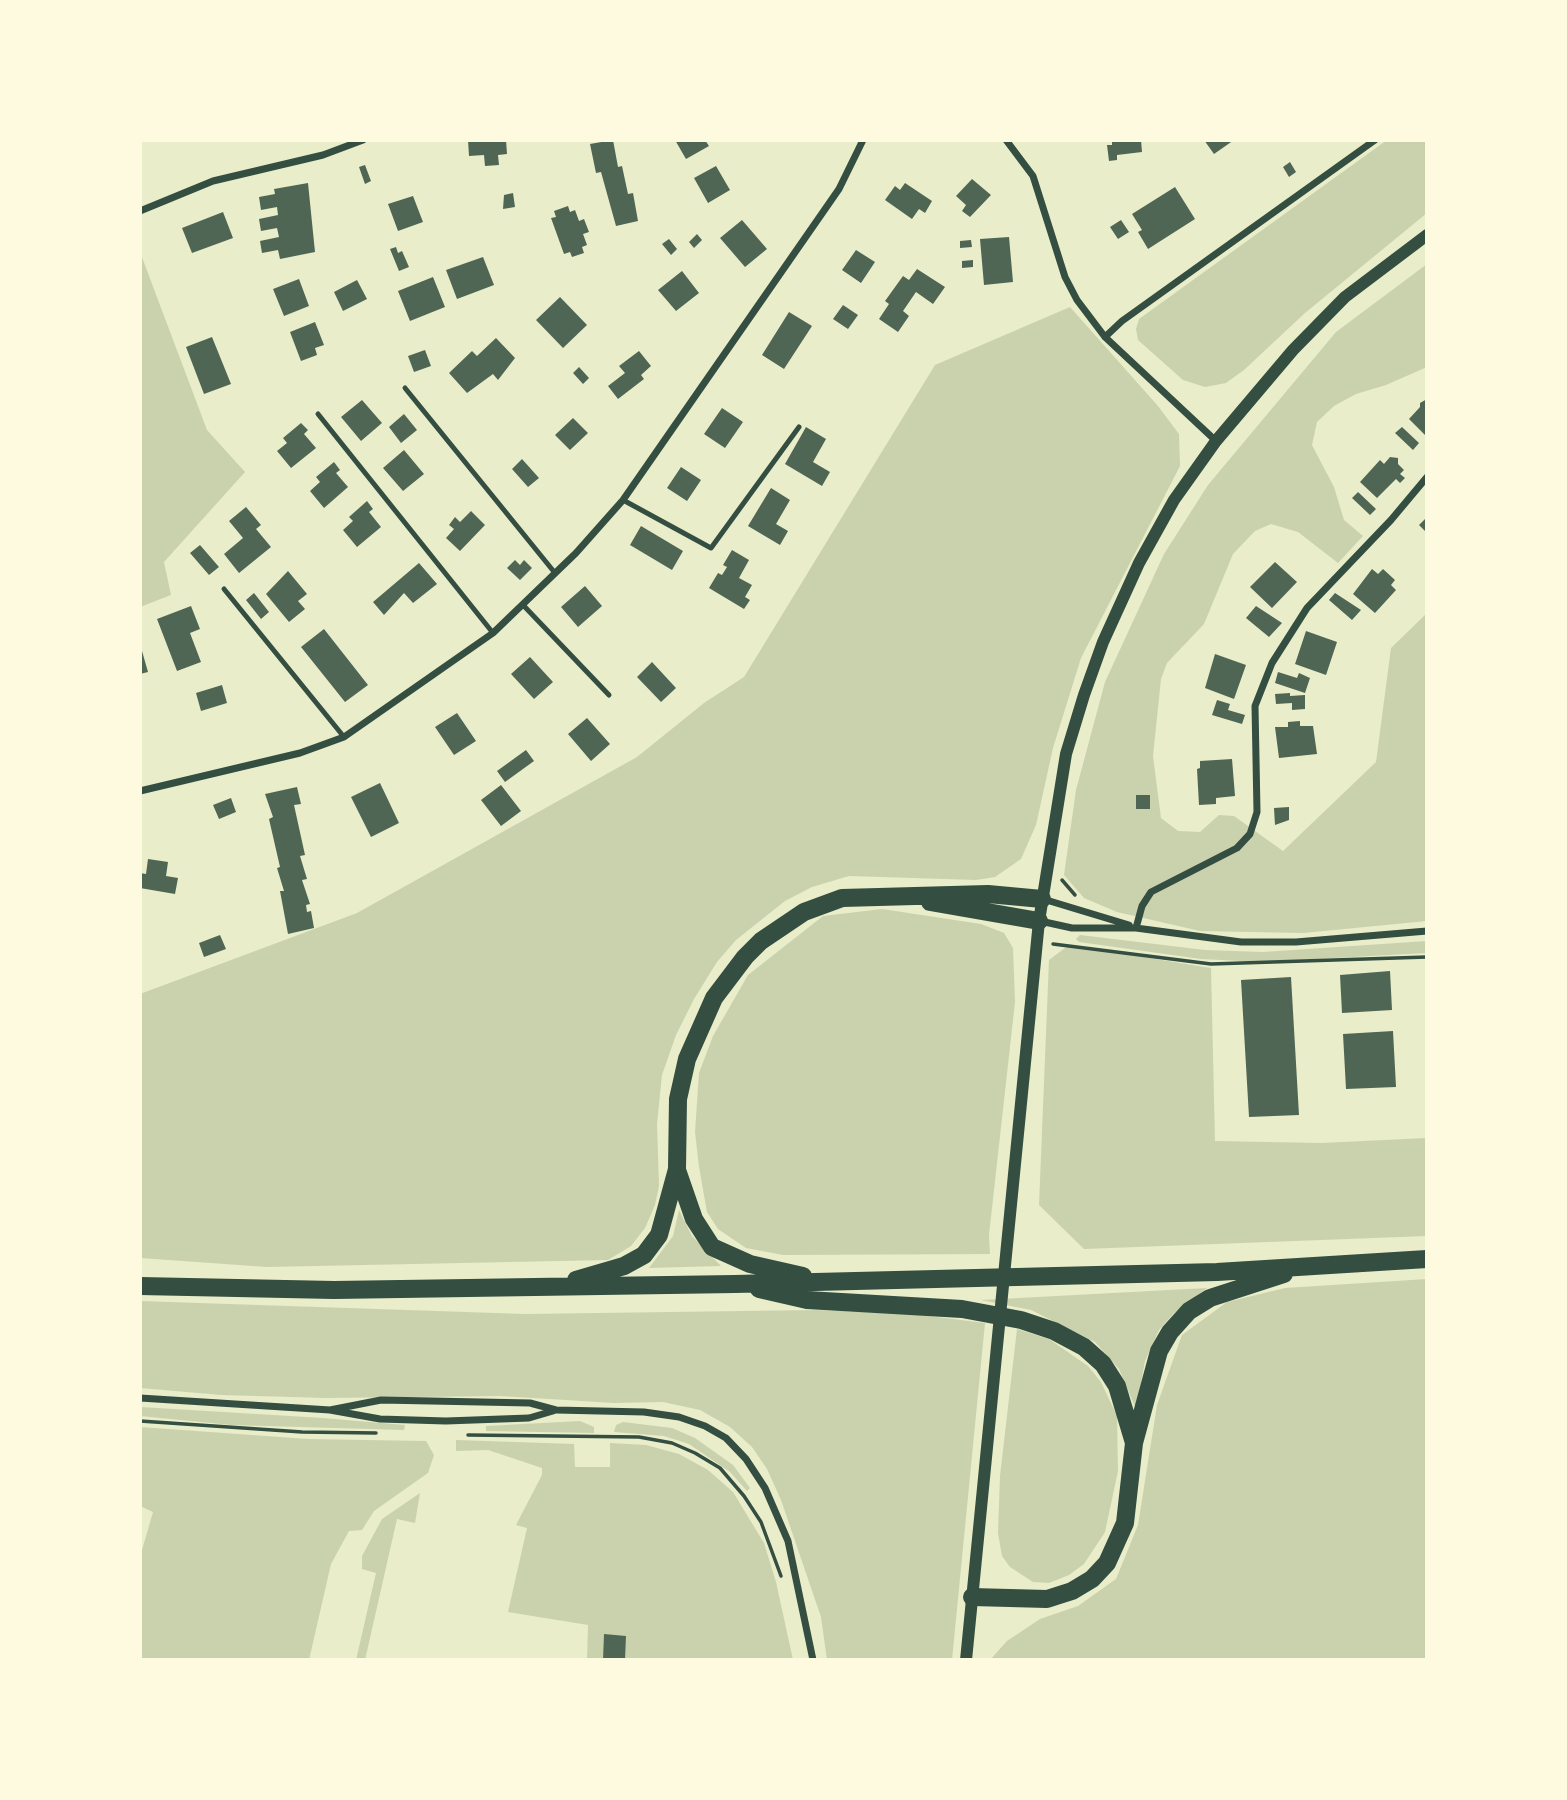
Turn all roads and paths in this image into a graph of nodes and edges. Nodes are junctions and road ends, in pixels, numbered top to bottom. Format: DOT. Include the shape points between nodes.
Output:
graph roads {
  1 [pos="363,140"];
  2 [pos="863,140"];
  3 [pos="1006,140"];
  4 [pos="1376,140"];
  5 [pos="140,211"];
  6 [pos="1427,236"];
  7 [pos="1105,337"];
  8 [pos="405,388"];
  9 [pos="318,414"];
  10 [pos="799,427"];
  11 [pos="1216,441"];
  12 [pos="1427,477"];
  13 [pos="623,500"];
  14 [pos="555,573"];
  15 [pos="223,589"];
  16 [pos="523,605"];
  17 [pos="493,633"];
  18 [pos="609,695"];
  19 [pos="344,737"];
  20 [pos="140,791"];
  21 [pos="1061,876"];
  22 [pos="892,894"];
  23 [pos="1042,899"];
  24 [pos="1077,899"];
  25 [pos="1039,921"];
  26 [pos="1136,928"];
  27 [pos="1427,931"];
  28 [pos="1037,942"];
  29 [pos="1427,957"];
  30 [pos="677,1169"];
  31 [pos="1427,1259"];
  32 [pos="1307,1266"];
  33 [pos="820,1281"];
  34 [pos="735,1284"];
  35 [pos="140,1286"];
  36 [pos="552,1287"];
  37 [pos="140,1398"];
  38 [pos="330,1410"];
  39 [pos="556,1410"];
  40 [pos="140,1421"];
  41 [pos="380,1433"];
  42 [pos="456,1434"];
  43 [pos="1134,1443"];
  44 [pos="782,1580"];
  45 [pos="972,1597"];
  46 [pos="813,1660"];
  47 [pos="966,1660"];
  1 -- 5 [label="street" via="338,151 213,181"];
  2 -- 13 [label="street" via="839,189"];
  3 -- 7 [label="street" via="1033,176 1065,277"];
  4 -- 7 [label="street" via="1143,305"];
  6 -- 11 [label="street" via="1346,297 1293,350"];
  7 -- 11 [label="street"];
  8 -- 14 [label="lane"];
  9 -- 17 [label="lane"];
  10 -- 13 [label="lane" via="710,548"];
  11 -- 23 [label="street" via="1174,500 1103,642 1066,754"];
  12 -- 26 [label="street" via="1307,608 1272,663 1255,706 1257,812 1250,834 1237,848 1151,892"];
  13 -- 14 [label="street"];
  14 -- 16 [label="street"];
  15 -- 19 [label="lane"];
  16 -- 17 [label="street"];
  16 -- 18 [label="lane"];
  17 -- 19 [label="street"];
  19 -- 20 [label="street" via="300,754"];
  21 -- 24 [label="path"];
  22 -- 23 [label="highway"];
  22 -- 25 [label="highway"];
  22 -- 30 [label="highway" via="820,904 761,941 731,974 714,998 687,1059 678,1099"];
  23 -- 25 [label="street"];
  23 -- 26 [label="street"];
  25 -- 26 [label="street" via="1072,928"];
  25 -- 28 [label="street"];
  26 -- 27 [label="street" via="1241,942"];
  28 -- 29 [label="path" via="1211,964"];
  28 -- 45 [label="street"];
  30 -- 33 [label="highway" via="694,1219 712,1247 750,1264"];
  30 -- 36 [label="highway" via="659,1235 644,1255 624,1266"];
  31 -- 32 [label="highway"];
  32 -- 33 [label="highway"];
  32 -- 43 [label="highway" via="1210,1298 1189,1311 1159,1351"];
  33 -- 34 [label="highway"];
  34 -- 36 [label="highway"];
  34 -- 43 [label="highway" via="807,1300 962,1309 1054,1331 1084,1347 1102,1364 1117,1386"];
  35 -- 36 [label="highway" via="334,1290"];
  37 -- 38 [label="street"];
  38 -- 39 [label="street" via="381,1400 530,1403"];
  38 -- 39 [label="street" via="380,1419 446,1421 529,1418"];
  39 -- 46 [label="street" via="679,1417 726,1438 765,1488 788,1541"];
  40 -- 41 [label="path" via="289,1432"];
  42 -- 44 [label="path" via="639,1437 695,1453 720,1468 744,1496 761,1522"];
  43 -- 45 [label="highway" via="1125,1523 1107,1563 1092,1579 1047,1599"];
  45 -- 47 [label="street"];
}
